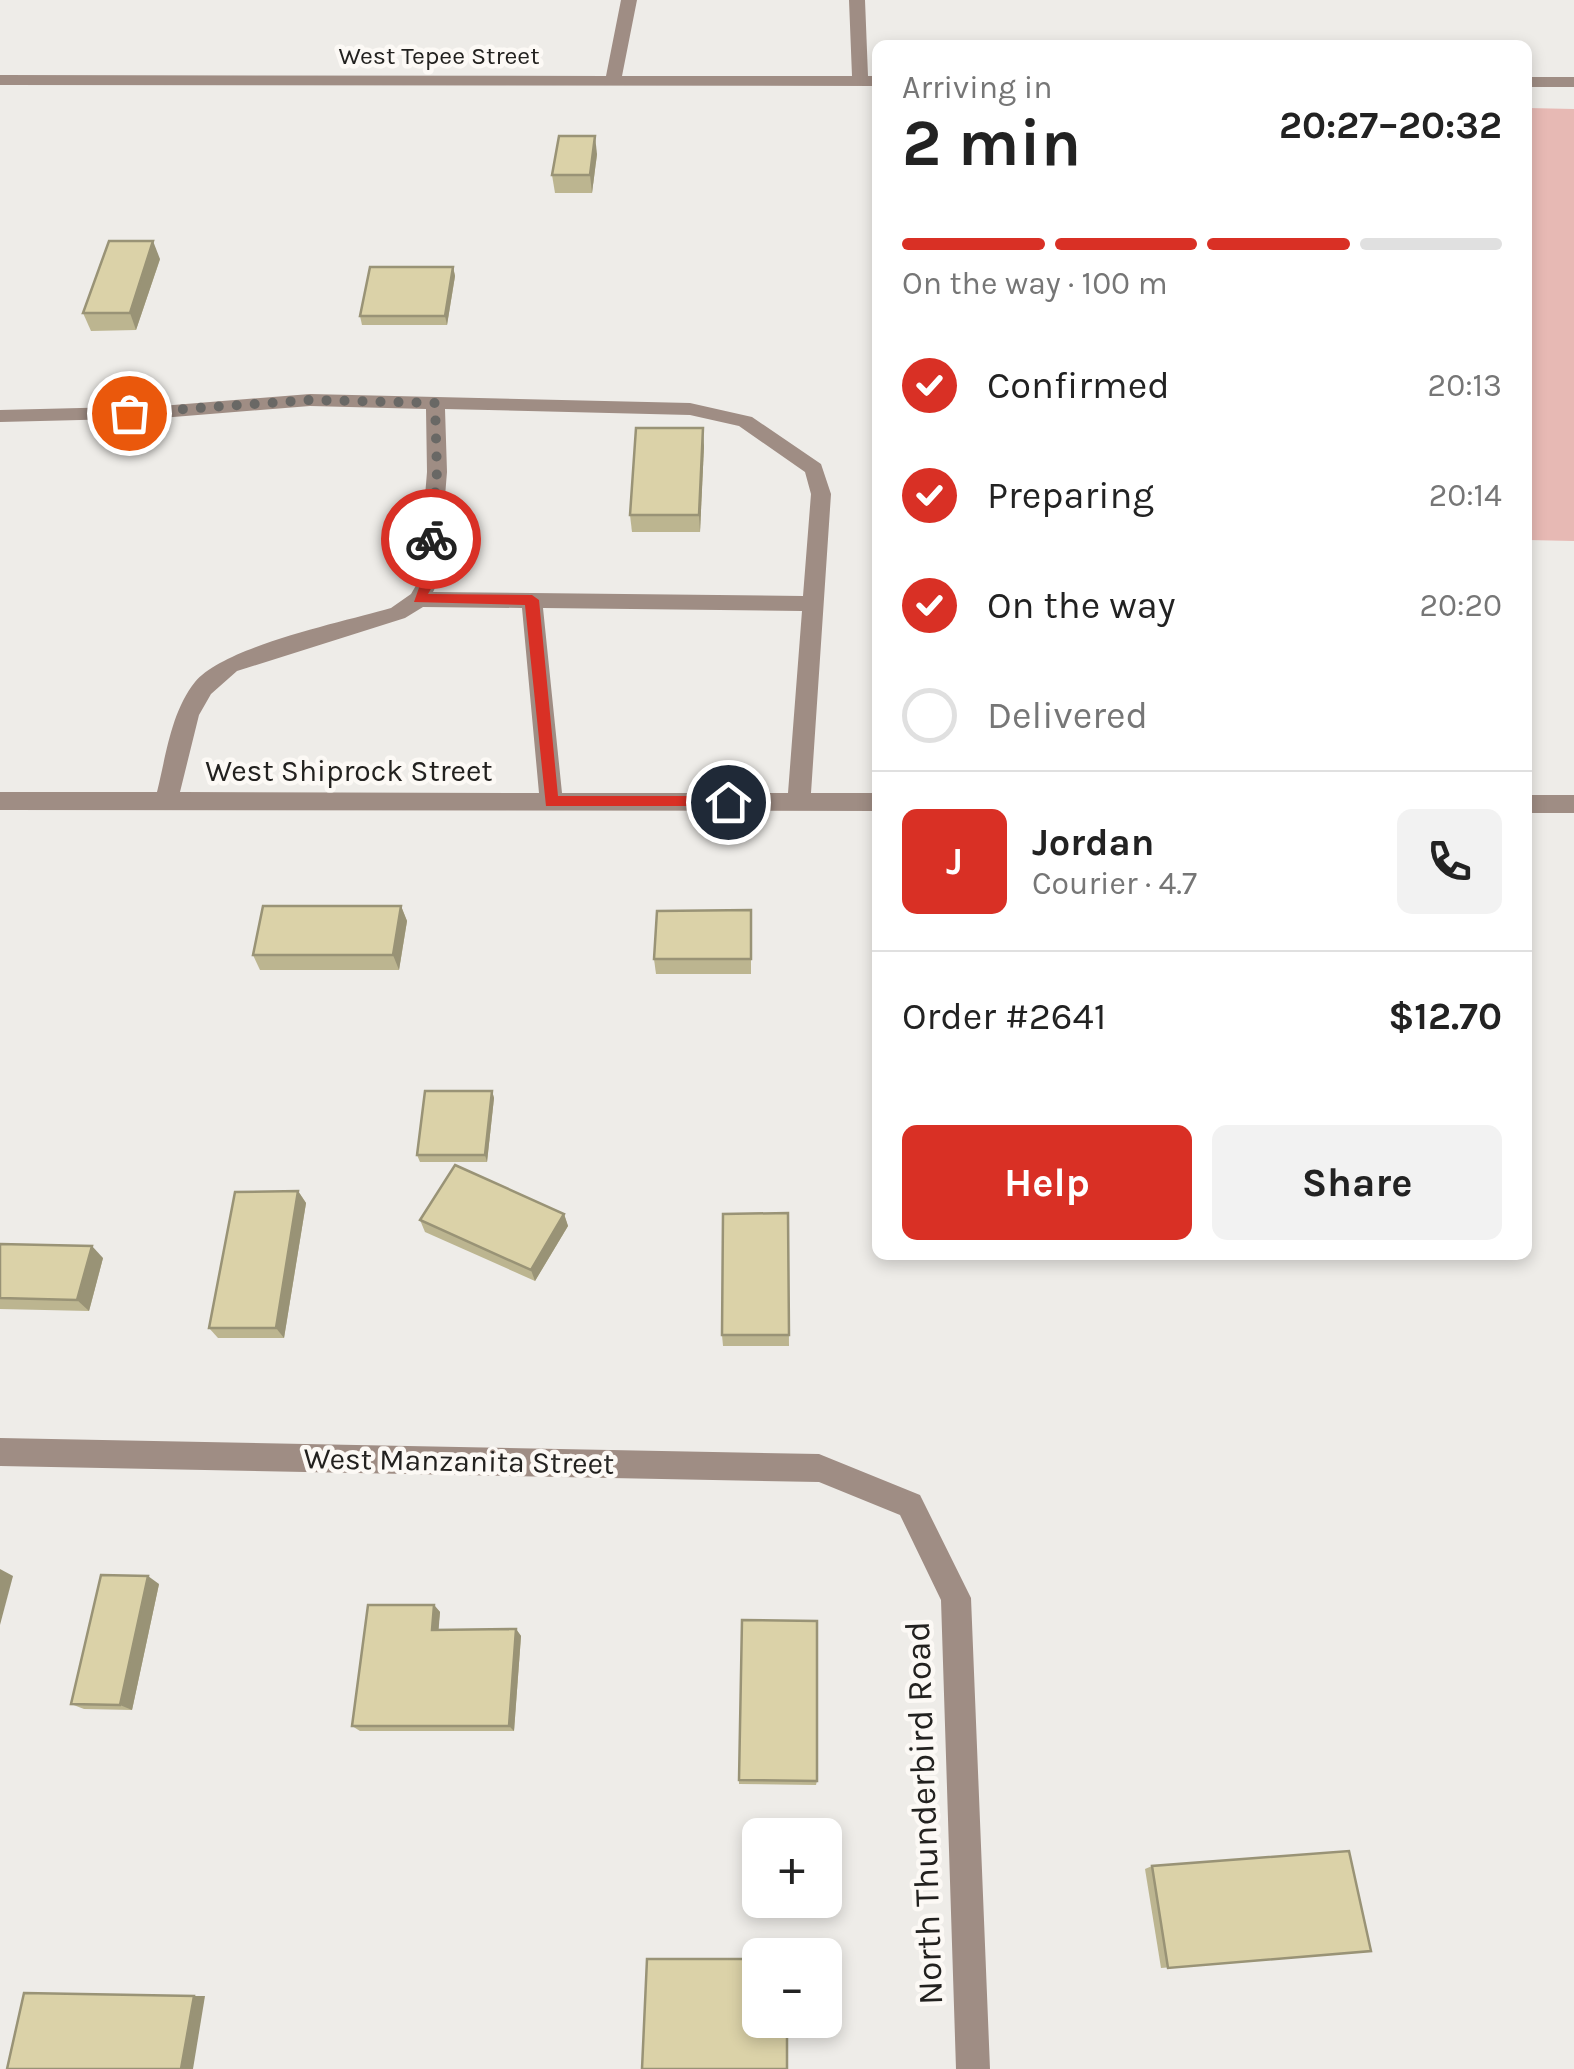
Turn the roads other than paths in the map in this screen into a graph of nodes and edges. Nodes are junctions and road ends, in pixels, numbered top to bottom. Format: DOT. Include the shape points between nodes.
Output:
graph roads {
  1 [pos="629,0"];
  2 [pos="857,0"];
  3 [pos="0,80"];
  4 [pos="612,81"];
  5 [pos="869,81"];
  6 [pos="1532,82"];
  7 [pos="1574,82"];
  8 [pos="435,403"];
  9 [pos="0,416"];
  10 [pos="419,599"];
  11 [pos="532,600"];
  12 [pos="816,604"];
  13 [pos="0,800"];
  14 [pos="166,801"];
  15 [pos="551,802"];
  16 [pos="799,802"];
  17 [pos="872,802"];
  18 [pos="1532,804"];
  19 [pos="1574,804"];
  20 [pos="0,1452"];
  21 [pos="910,1505"];
  22 [pos="972,2069"];
  1 -- 4 [label="street"];
  2 -- 5 [label="street"];
  3 -- 4 [label="street, West Tepee Street"];
  4 -- 5 [label="street, West Tepee Street"];
  6 -- 7 [label="street"];
  8 -- 9 [label="street" via="310,400"];
  8 -- 10 [label="street" via="430,564"];
  8 -- 12 [label="street" via="690,409 745,421 814,469 821,494"];
  10 -- 11 [label="street"];
  10 -- 14 [label="street" via="398,613 229,665 203,688 188,715"];
  11 -- 12 [label="street"];
  11 -- 15 [label="street"];
  12 -- 16 [label="street"];
  13 -- 14 [label="street, West Shiprock Street"];
  14 -- 15 [label="street, West Shiprock Street"];
  15 -- 16 [label="street, West Shiprock Street"];
  16 -- 17 [label="street, West Shiprock Street"];
  18 -- 19 [label="street"];
  20 -- 21 [label="street, West Manzanita Street" via="819,1468"];
  21 -- 22 [label="street, North Thunderbird Road" via="956,1598"];
}
